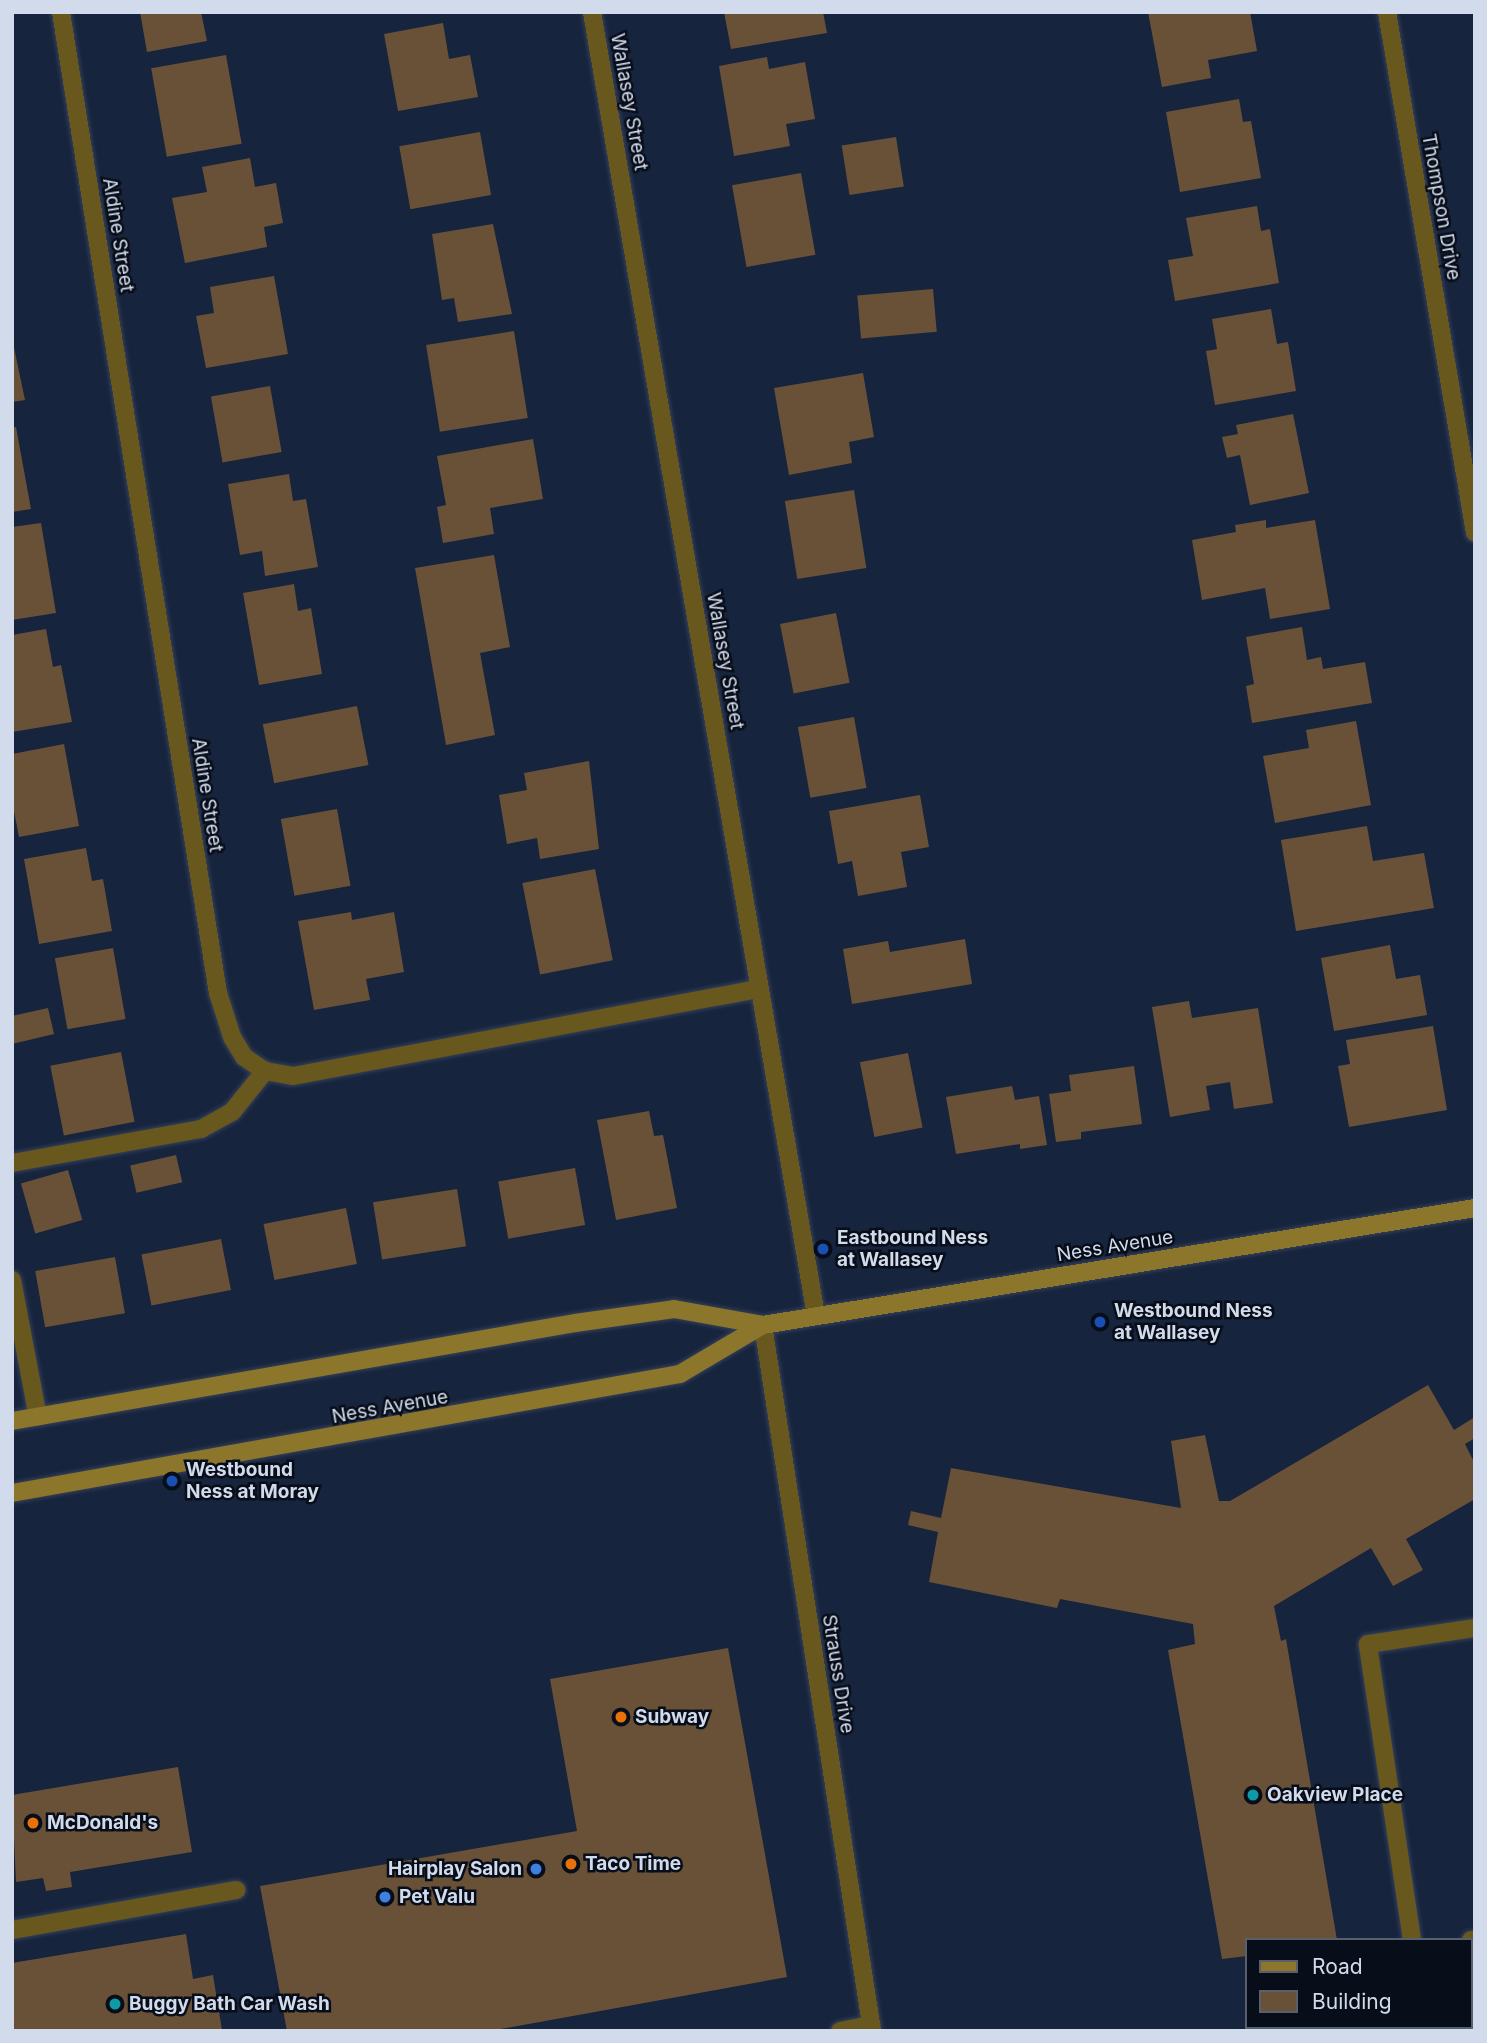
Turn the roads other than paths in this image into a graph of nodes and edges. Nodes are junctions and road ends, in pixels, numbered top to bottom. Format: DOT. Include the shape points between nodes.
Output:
graph roads {
  1 [pos="61,12"];
  2 [pos="592,12"];
  3 [pos="1387,12"];
  4 [pos="1475,533"];
  5 [pos="760,989"];
  6 [pos="265,1071"];
  7 [pos="12,1163"];
  8 [pos="1475,1208"];
  9 [pos="12,1280"];
  10 [pos="816,1316"];
  11 [pos="762,1325"];
  12 [pos="38,1417"];
  13 [pos="12,1421"];
  14 [pos="12,1493"];
  15 [pos="1475,1628"];
  16 [pos="236,1890"];
  17 [pos="12,1930"];
  18 [pos="1412,1938"];
  19 [pos="872,2028"];
  20 [pos="840,2031"];
  1 -- 6 [label="street, Aldine Street" via="218,993 232,1037 244,1057"];
  2 -- 5 [label="street, Wallasey Street"];
  3 -- 4 [label="street, Thompson Drive"];
  5 -- 6 [label="street" via="324,1072 293,1076"];
  5 -- 10 [label="street, Wallasey Street"];
  6 -- 7 [label="street" via="232,1112 201,1129"];
  8 -- 10 [label="main road, Ness Avenue"];
  9 -- 12 [label="street"];
  10 -- 11 [label="main road, Ness Avenue"];
  11 -- 12 [label="main road, Ness Avenue" via="674,1309"];
  11 -- 14 [label="main road, Ness Avenue" via="680,1374"];
  11 -- 19 [label="street, Strauss Drive"];
  12 -- 13 [label="main road, Ness Avenue"];
  15 -- 18 [label="street" via="1368,1644"];
  16 -- 17 [label="street"];
  19 -- 20 [label="street"];
}
